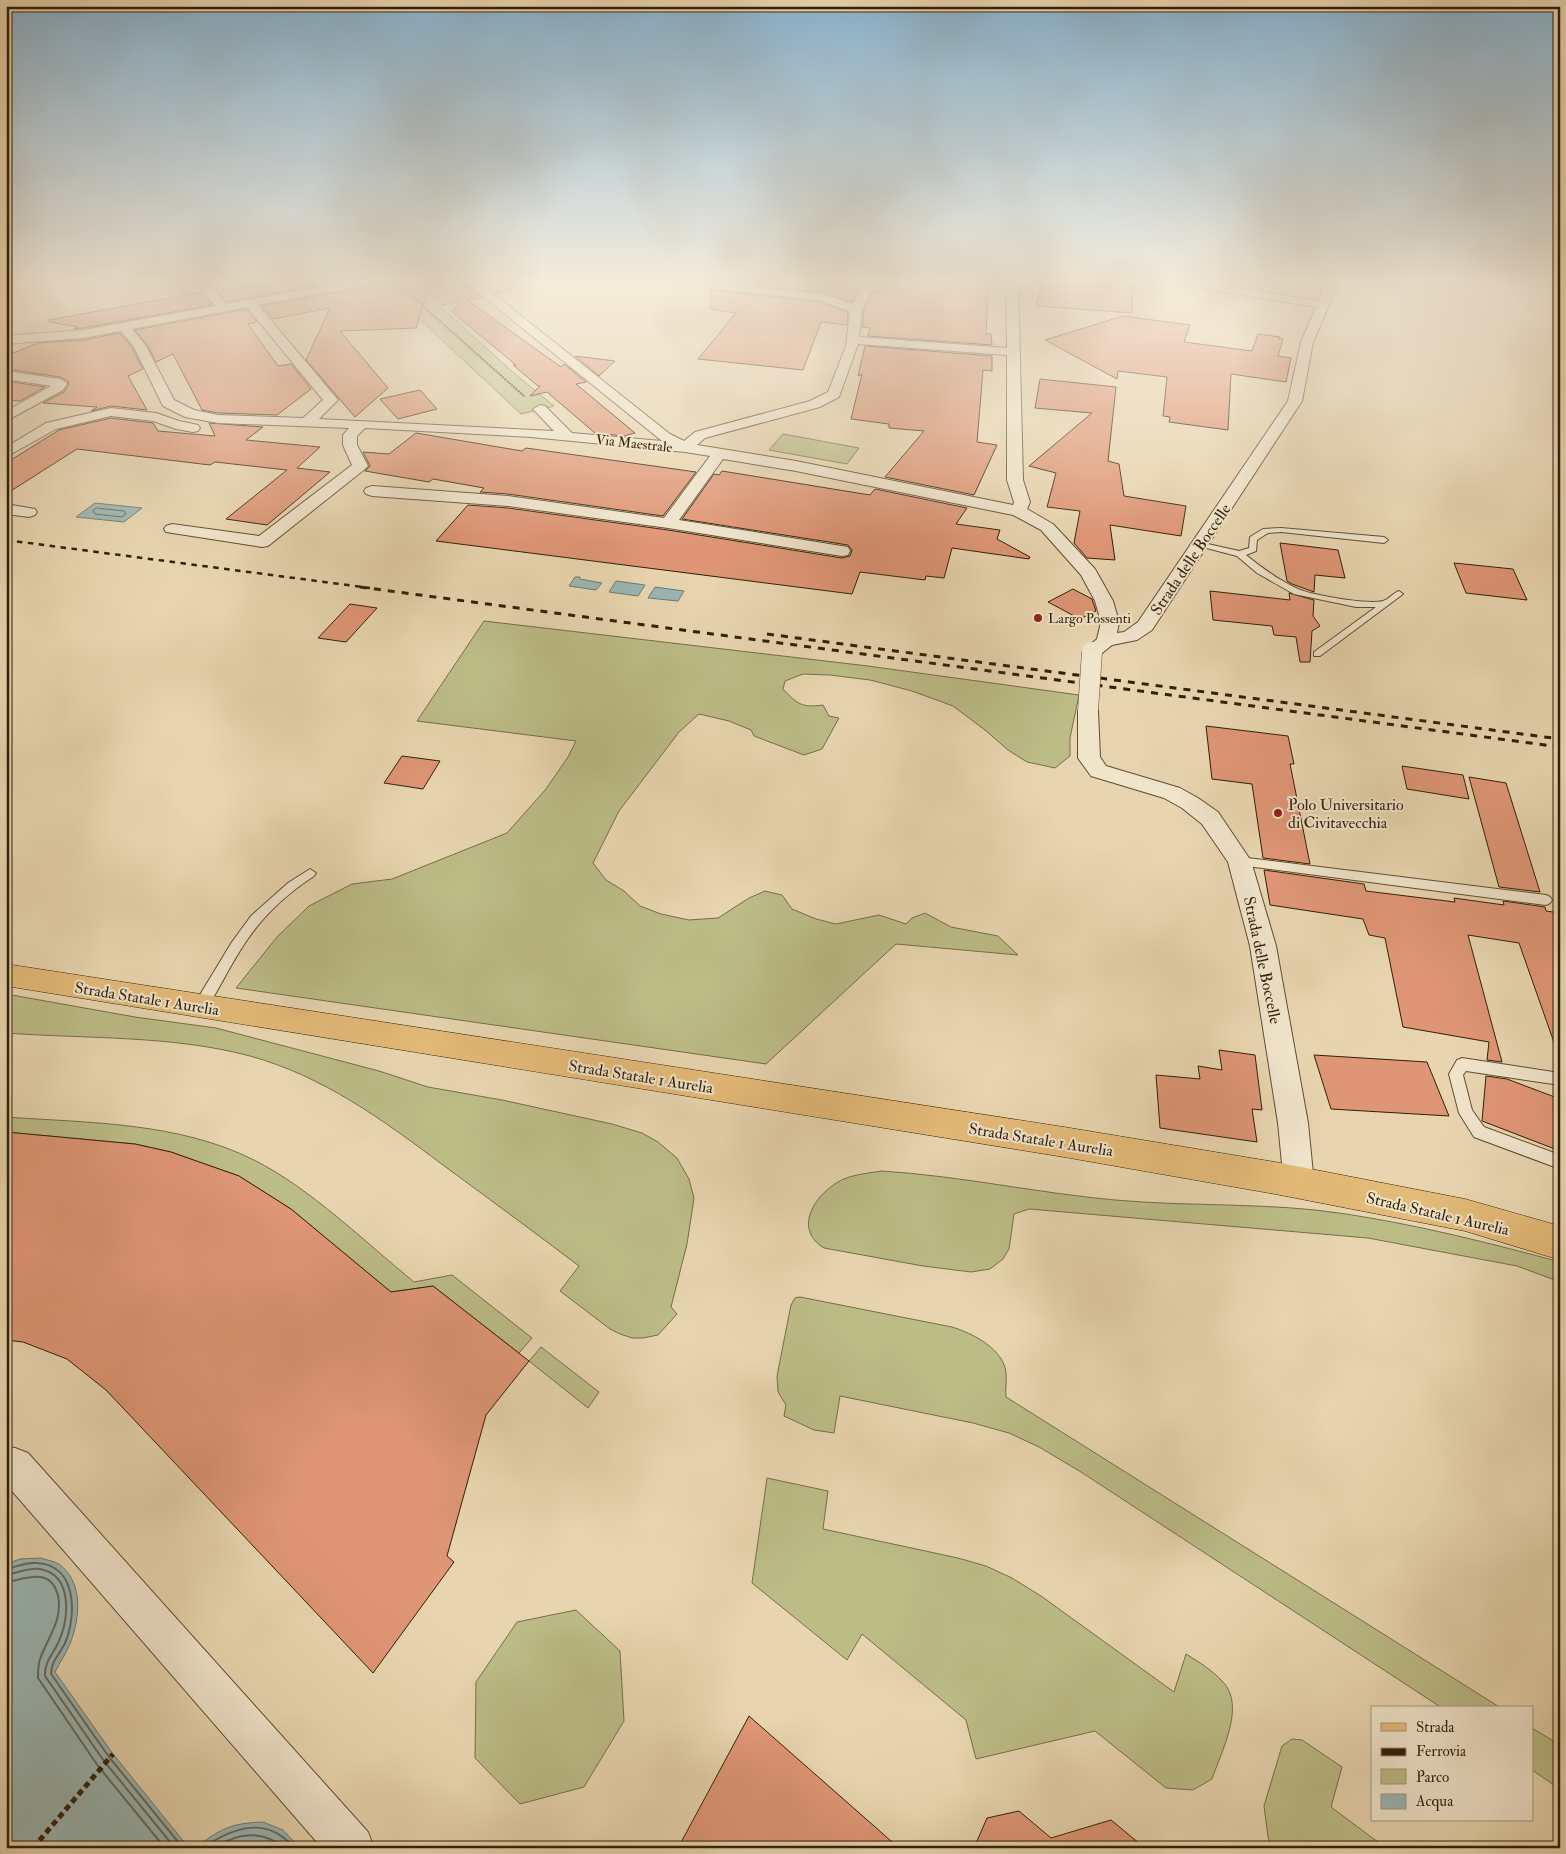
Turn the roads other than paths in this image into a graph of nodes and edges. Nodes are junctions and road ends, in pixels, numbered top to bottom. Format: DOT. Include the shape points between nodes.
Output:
graph roads {
  1 [pos="150,367"];
  2 [pos="303,367"];
  3 [pos="577,367"];
  4 [pos="844,367"];
  5 [pos="1012,367"];
  6 [pos="1302,367"];
  7 [pos="8,376"];
  8 [pos="540,409"];
  9 [pos="6,417"];
  10 [pos="306,423"];
  11 [pos="362,424"];
  12 [pos="350,435"];
  13 [pos="568,436"];
  14 [pos="685,448"];
  15 [pos="6,453"];
  16 [pos="719,454"];
  17 [pos="372,491"];
  18 [pos="6,509"];
  19 [pos="1018,511"];
  20 [pos="29,512"];
  21 [pos="668,523"];
  22 [pos="172,529"];
  23 [pos="1384,540"];
  24 [pos="1199,545"];
  25 [pos="842,551"];
  26 [pos="1240,554"];
  27 [pos="1399,594"];
  28 [pos="1385,604"];
  29 [pos="1099,646"];
  30 [pos="1317,654"];
  31 [pos="1239,861"];
  32 [pos="310,873"];
  33 [pos="1546,900"];
  34 [pos="6,976"];
  35 [pos="200,1007"];
  36 [pos="1560,1079"];
  37 [pos="1560,1162"];
  38 [pos="1299,1184"];
  39 [pos="1560,1243"];
  40 [pos="6,1465"];
  41 [pos="352,1848"];
  1 -- 10 [label="street, Via Maestrale" via="168,403 190,414 218,419"];
  2 -- 10 [label="street" via="331,400"];
  3 -- 14 [label="street" via="665,437"];
  4 -- 14 [label="street" via="834,394 815,404 700,435"];
  5 -- 19 [label="street" via="1015,480 1022,502"];
  6 -- 24 [label="street, Strada delle Boccelle" via="1295,400"];
  7 -- 9 [label="street" via="60,383"];
  8 -- 13 [label="street"];
  10 -- 11 [label="street, Via Maestrale"];
  11 -- 12 [label="street"];
  11 -- 13 [label="street, Via Maestrale"];
  12 -- 15 [label="street" via="199,429 156,417 111,412 51,426"];
  12 -- 22 [label="street" via="350,445 360,466 262,542"];
  13 -- 14 [label="street, Via Maestrale"];
  14 -- 16 [label="street, Via Maestrale"];
  16 -- 19 [label="street, Via Maestrale" via="796,466"];
  16 -- 21 [label="street"];
  17 -- 21 [label="street" via="508,501"];
  18 -- 20 [label="street"];
  19 -- 29 [label="street, Via Maestrale" via="1046,527 1090,574 1104,601 1110,622"];
  21 -- 25 [label="street"];
  23 -- 26 [label="lane" via="1266,531 1254,539 1253,549"];
  24 -- 26 [label="lane"];
  24 -- 29 [label="street, Strada delle Boccelle" via="1145,626 1130,636"];
  26 -- 28 [label="lane" via="1276,582 1297,592 1356,604"];
  27 -- 28 [label="lane"];
  28 -- 30 [label="lane"];
  29 -- 31 [label="street, Strada delle Boccelle, bridge" via="1088,711 1089,758 1099,771 1172,793 1190,803 1210,818"];
  31 -- 33 [label="lane"];
  31 -- 38 [label="street, Strada delle Boccelle" via="1263,946 1293,1123"];
  32 -- 35 [label="lane" via="265,911 242,936"];
  34 -- 35 [label="main road, Strada Statale 1 Aurelia"];
  35 -- 38 [label="main road, Strada Statale 1 Aurelia" via="1064,1142"];
  36 -- 37 [label="lane" via="1462,1064 1456,1074 1466,1113 1479,1132"];
  38 -- 39 [label="main road, Strada Statale 1 Aurelia" via="1465,1216"];
  40 -- 41 [label="street" via="15,1466"];
}
